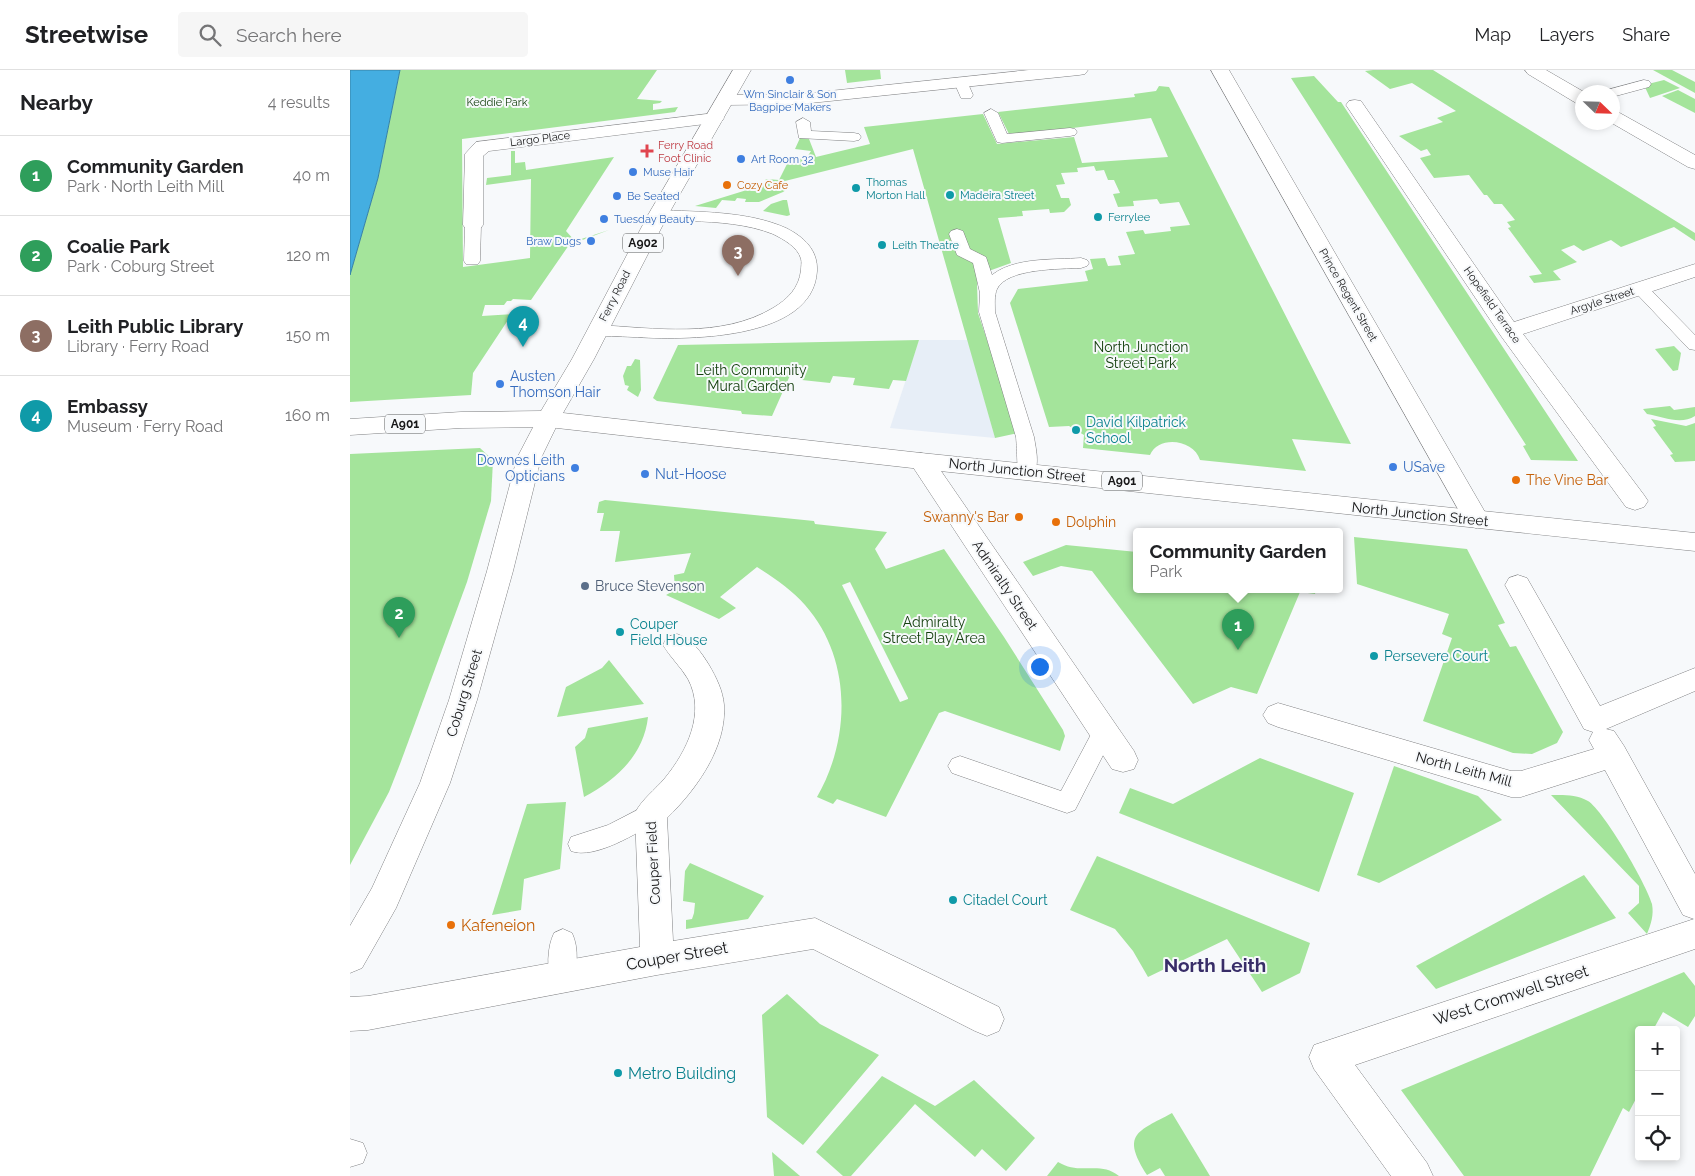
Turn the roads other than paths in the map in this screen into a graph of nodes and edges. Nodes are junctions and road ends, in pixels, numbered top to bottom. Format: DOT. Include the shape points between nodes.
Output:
graph roads {
  1 [pos="742,70"];
  2 [pos="1080,70"];
  3 [pos="1220,70"];
  4 [pos="1534,70"];
  5 [pos="1644,84"];
  6 [pos="1620,91"];
  7 [pos="1575,95"];
  8 [pos="725,100"];
  9 [pos="1355,105"];
  10 [pos="802,112"];
  11 [pos="991,113"];
  12 [pos="715,118"];
  13 [pos="1620,121"];
  14 [pos="1070,132"];
  15 [pos="854,137"];
  16 [pos="1695,163"];
  17 [pos="658,215"];
  18 [pos="473,225"];
  19 [pos="957,234"];
  20 [pos="472,261"];
  21 [pos="1081,263"];
  22 [pos="1695,270"];
  23 [pos="1640,288"];
  24 [pos="988,293"];
  25 [pos="598,330"];
  26 [pos="1509,331"];
  27 [pos="1695,345"];
  28 [pos="548,419"];
  29 [pos="350,428"];
  30 [pos="921,461"];
  31 [pos="1026,471"];
  32 [pos="1635,501"];
  33 [pos="1476,520"];
  34 [pos="1695,542"];
  35 [pos="1518,585"];
  36 [pos="676,645"];
  37 [pos="1695,679"];
  38 [pos="1278,715"];
  39 [pos="1594,721"];
  40 [pos="1104,732"];
  41 [pos="1613,755"];
  42 [pos="1123,760"];
  43 [pos="960,766"];
  44 [pos="651,813"];
  45 [pos="580,844"];
  46 [pos="1695,905"];
  47 [pos="1695,934"];
  48 [pos="564,941"];
  49 [pos="352,952"];
  50 [pos="657,959"];
  51 [pos="562,977"];
  52 [pos="350,1014"];
  53 [pos="987,1018"];
  54 [pos="1414,1176"];
  1 -- 8 [label="street, Ferry Road / A902"];
  2 -- 10 [label="street"];
  3 -- 33 [label="street, Prince Regent Street"];
  4 -- 7 [label="street"];
  5 -- 6 [label="lane"];
  8 -- 10 [label="street"];
  8 -- 12 [label="street, Ferry Road / A902"];
  9 -- 26 [label="street, Hopefield Terrace"];
  10 -- 15 [label="lane" via="804,135"];
  11 -- 14 [label="lane" via="1002,139"];
  12 -- 17 [label="street, Ferry Road / A902"];
  12 -- 18 [label="street, Largo Place" via="483,146 474,154"];
  13 -- 16 [label="street"];
  17 -- 25 [label="street, Ferry Road / A902"];
  17 -- 25 [label="lane" via="742,221 776,230 801,246 807,255 811,267 808,281 802,292 780,311 732,329 692,334"];
  18 -- 20 [label="lane, Largo Place"];
  19 -- 24 [label="lane" via="963,252 980,260"];
  21 -- 24 [label="lane" via="1013,270 992,283"];
  22 -- 23 [label="street, Argyle Street"];
  23 -- 26 [label="street, Argyle Street"];
  23 -- 27 [label="lane"];
  24 -- 31 [label="lane" via="987,312 1026,437"];
  25 -- 28 [label="street, Ferry Road / A902"];
  26 -- 32 [label="street, Hopefield Terrace"];
  28 -- 29 [label="street, North Junction Street / A901" via="461,420"];
  28 -- 30 [label="street, North Junction Street / A901"];
  28 -- 49 [label="street, Coburg Street" via="529,458 452,736 404,857"];
  30 -- 31 [label="street, North Junction Street / A901"];
  30 -- 40 [label="street, Admiralty Street"];
  31 -- 33 [label="street, North Junction Street / A901"];
  33 -- 34 [label="street, North Junction Street / A901"];
  35 -- 39 [label="street"];
  36 -- 44 [label="street, Couper Field" via="705,685 709,696 708,724 703,744 682,780"];
  37 -- 39 [label="street"];
  38 -- 41 [label="street, North Leith Mill" via="1511,784 1521,784"];
  39 -- 41 [label="street"];
  40 -- 42 [label="street, Admiralty Street"];
  40 -- 43 [label="lane" via="1067,803"];
  41 -- 46 [label="street"];
  44 -- 45 [label="lane" via="614,834"];
  44 -- 50 [label="street, Couper Field"];
  47 -- 54 [label="street, West Cromwell Street" via="1327,1057"];
  48 -- 51 [label="lane"];
  50 -- 51 [label="street, Couper Street"];
  50 -- 53 [label="street, Couper Street" via="815,933"];
  51 -- 52 [label="street, Couper Street"];
}
